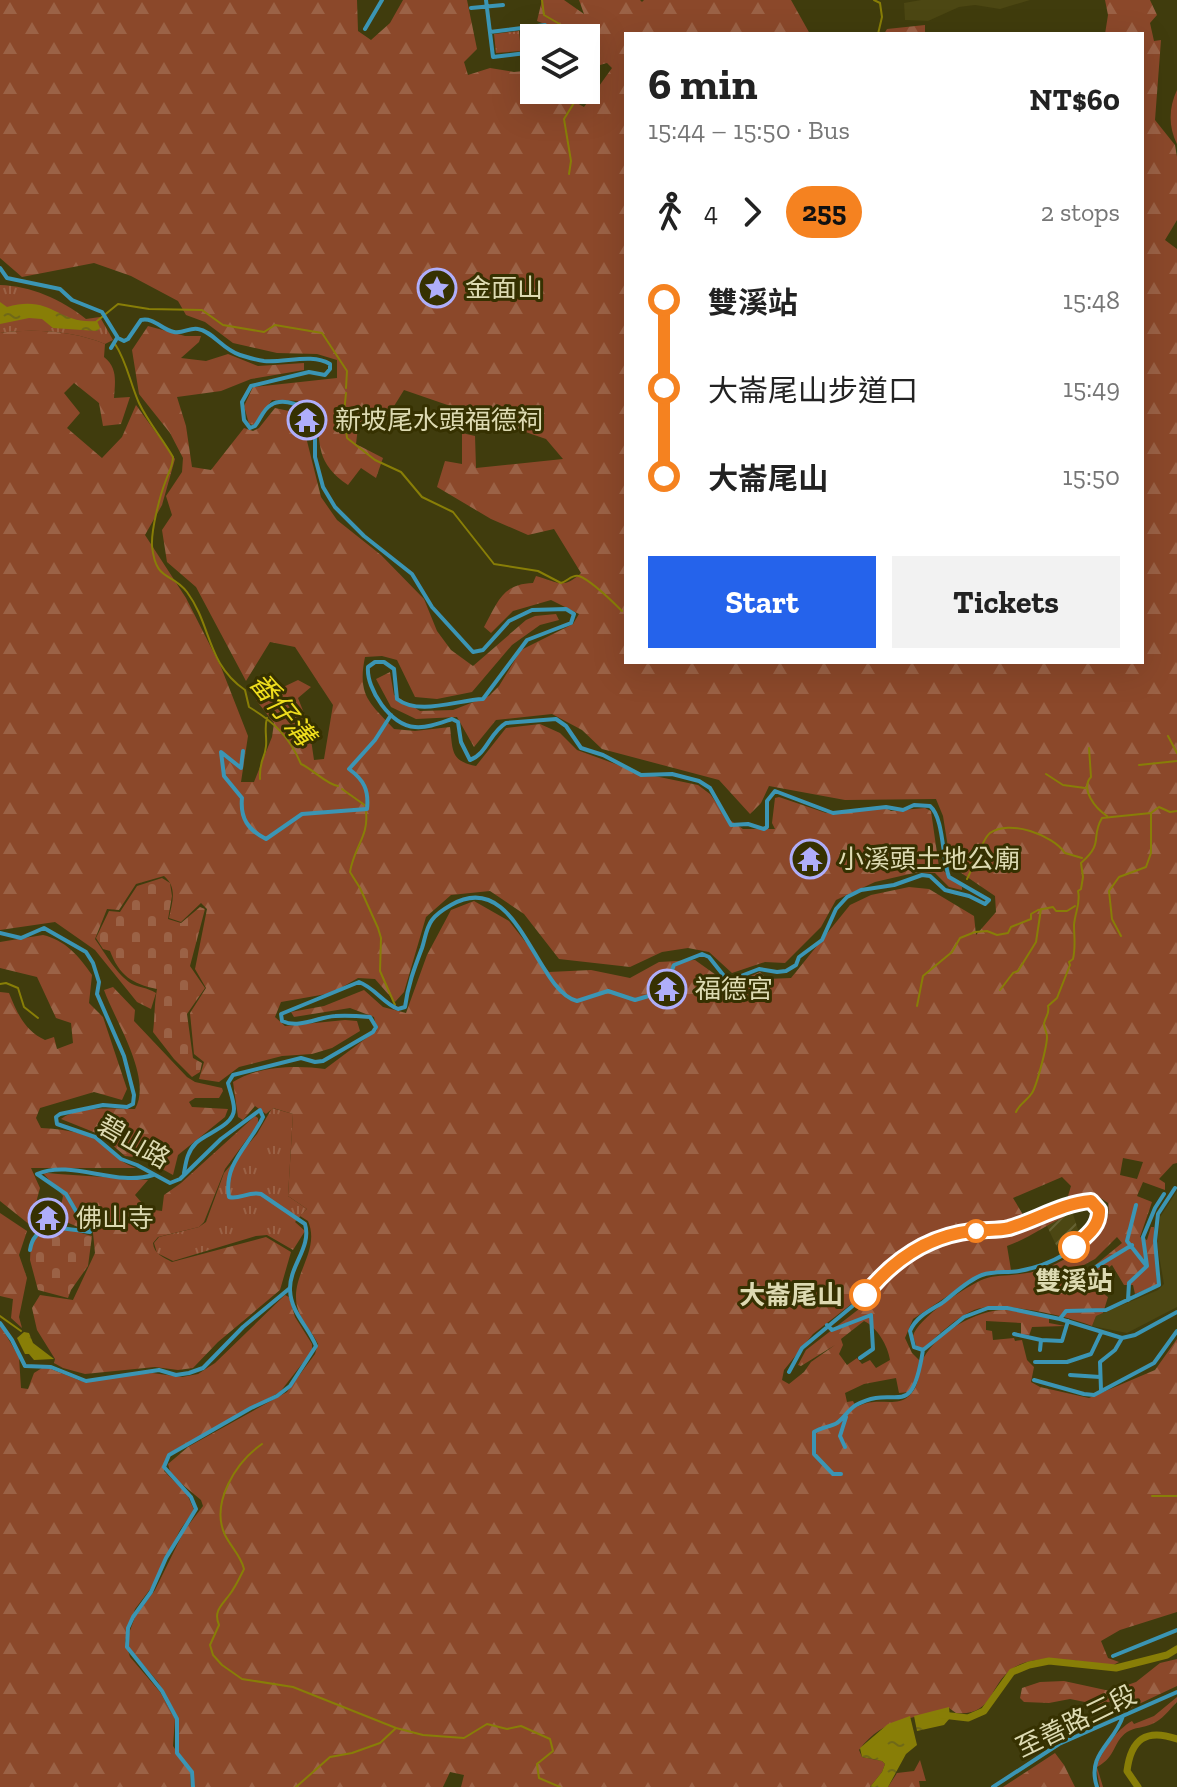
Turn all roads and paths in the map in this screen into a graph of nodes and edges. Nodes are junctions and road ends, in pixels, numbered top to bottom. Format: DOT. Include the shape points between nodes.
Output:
graph roads {
  1 [pos="382,0"];
  2 [pos="486,0"];
  3 [pos="503,5"];
  4 [pos="486,7"];
  5 [pos="471,8"];
  6 [pos="520,28"];
  7 [pos="365,29"];
  8 [pos="490,32"];
  9 [pos="520,54"];
  10 [pos="0,268"];
  11 [pos="117,338"];
  12 [pos="111,348"];
  13 [pos="391,715"];
  14 [pos="243,751"];
  15 [pos="0,933"];
  16 [pos="184,1173"];
  17 [pos="153,1175"];
  18 [pos="1175,1188"];
  19 [pos="1164,1194"];
  20 [pos="1136,1205"];
  21 [pos="1132,1245"];
  22 [pos="30,1250"];
  23 [pos="1147,1266"];
  24 [pos="1073,1281"];
  25 [pos="290,1288"];
  26 [pos="1128,1300"];
  27 [pos="1177,1312"];
  28 [pos="1060,1319"];
  29 [pos="1068,1321"];
  30 [pos="0,1323"];
  31 [pos="827,1325"];
  32 [pos="1177,1331"];
  33 [pos="1101,1333"];
  34 [pos="1014,1334"];
  35 [pos="1122,1338"];
  36 [pos="1041,1340"];
  37 [pos="923,1350"];
  38 [pos="1040,1350"];
  39 [pos="860,1358"];
  40 [pos="1035,1362"];
  41 [pos="789,1372"];
  42 [pos="1070,1375"];
  43 [pos="1100,1377"];
  44 [pos="1034,1380"];
  45 [pos="1101,1390"];
  46 [pos="849,1412"];
  47 [pos="845,1447"];
  48 [pos="841,1474"];
  49 [pos="1177,1630"];
  50 [pos="1113,1656"];
  51 [pos="1177,1692"];
  52 [pos="1123,1716"];
  53 [pos="193,1787"];
  54 [pos="993,1787"];
  55 [pos="1097,1787"];
  1 -- 7 [label="street"];
  2 -- 4 [label="street"];
  3 -- 4 [label="street"];
  4 -- 5 [label="street"];
  4 -- 8 [label="street"];
  6 -- 8 [label="street"];
  8 -- 9 [label="street" via="493,57"];
  10 -- 11 [label="street" via="7,278 54,286 104,315"];
  11 -- 12 [label="street"];
  11 -- 13 [label="street" via="128,339 147,319 177,333 198,329 226,350 262,361 322,359 330,364 325,375 309,372 251,386 242,402 250,428 276,403 312,411 315,457 335,507 412,574 432,607 473,652 483,650 509,621 532,610 566,609 574,614 571,623 527,640 483,699 405,705 397,699 394,669 375,662 367,672 371,689"];
  13 -- 14 [label="street" via="349,769 362,778 369,794 367,809 302,814 266,839 251,832 241,810 242,798 224,776 221,752 241,768"];
  13 -- 16 [label="street" via="414,727 458,722 470,760 506,723 556,719 581,748 641,775 672,774 699,781 710,788 731,825 767,827 767,801 775,791 833,813 930,806 937,815 949,877 988,903 945,890 922,875 847,897 822,940 786,971 759,969 728,981 702,954 674,965 659,993 635,1000 603,991 577,1001 561,993 528,938 503,911 483,896 458,901 433,918 410,974 405,1007 387,1005 359,982 281,1014 287,1024 333,1016 370,1017 376,1027 323,1061 301,1058 233,1075 228,1083 233,1115 196,1143 186,1157"];
  15 -- 17 [label="street, 碧山路" via="21,938 44,928 86,952 127,1065 133,1104 60,1114 56,1122 103,1142 121,1159"];
  16 -- 17 [label="street, 碧山路" via="170,1183"];
  16 -- 25 [label="street, 碧山路" via="253,1112 263,1113 232,1164 228,1194 261,1194 305,1224 308,1239"];
  17 -- 22 [label="street" via="112,1178 54,1170 37,1174 66,1194 92,1229 45,1229 31,1241"];
  18 -- 26 [label="street" via="1158,1214 1159,1285"];
  19 -- 23 [label="street" via="1143,1237"];
  20 -- 21 [label="street" via="1127,1241"];
  21 -- 23 [label="street"];
  21 -- 24 [label="street"];
  23 -- 26 [label="street" via="1129,1283"];
  25 -- 30 [label="street" via="203,1368 176,1375 159,1370 86,1381 51,1367 25,1366"];
  25 -- 53 [label="street" via="295,1311 316,1346 290,1386 277,1396 169,1455 164,1467 196,1509 128,1628 127,1647 148,1670 177,1719 177,1753 192,1772"];
  26 -- 28 [label="street" via="1106,1310 1066,1311"];
  27 -- 35 [label="street"];
  28 -- 29 [label="street"];
  28 -- 37 [label="street" via="988,1308 964,1317"];
  29 -- 33 [label="street"];
  29 -- 36 [label="street" via="1062,1341"];
  31 -- 37 [label="street" via="909,1251 969,1231 1009,1228 1086,1201 1097,1205 1097,1225 1062,1256 1030,1269 982,1275 919,1318 910,1340"];
  31 -- 39 [label="street" via="832,1330 871,1315 873,1349"];
  31 -- 41 [label="street" via="802,1348"];
  32 -- 45 [label="street" via="1154,1363"];
  33 -- 35 [label="street"];
  33 -- 40 [label="street" via="1091,1354 1067,1362"];
  34 -- 36 [label="street"];
  35 -- 43 [label="street" via="1102,1358"];
  36 -- 38 [label="street"];
  37 -- 46 [label="street" via="919,1378 910,1393 876,1399"];
  42 -- 43 [label="street"];
  43 -- 45 [label="street"];
  44 -- 45 [label="street" via="1084,1394"];
  46 -- 47 [label="street" via="840,1436"];
  46 -- 48 [label="street" via="814,1432 814,1454 833,1474"];
  49 -- 50 [label="street"];
  51 -- 52 [label="street, 至善路三段"];
  52 -- 54 [label="street, 至善路三段" via="1059,1744"];
  52 -- 55 [label="street" via="1093,1767"];
}
